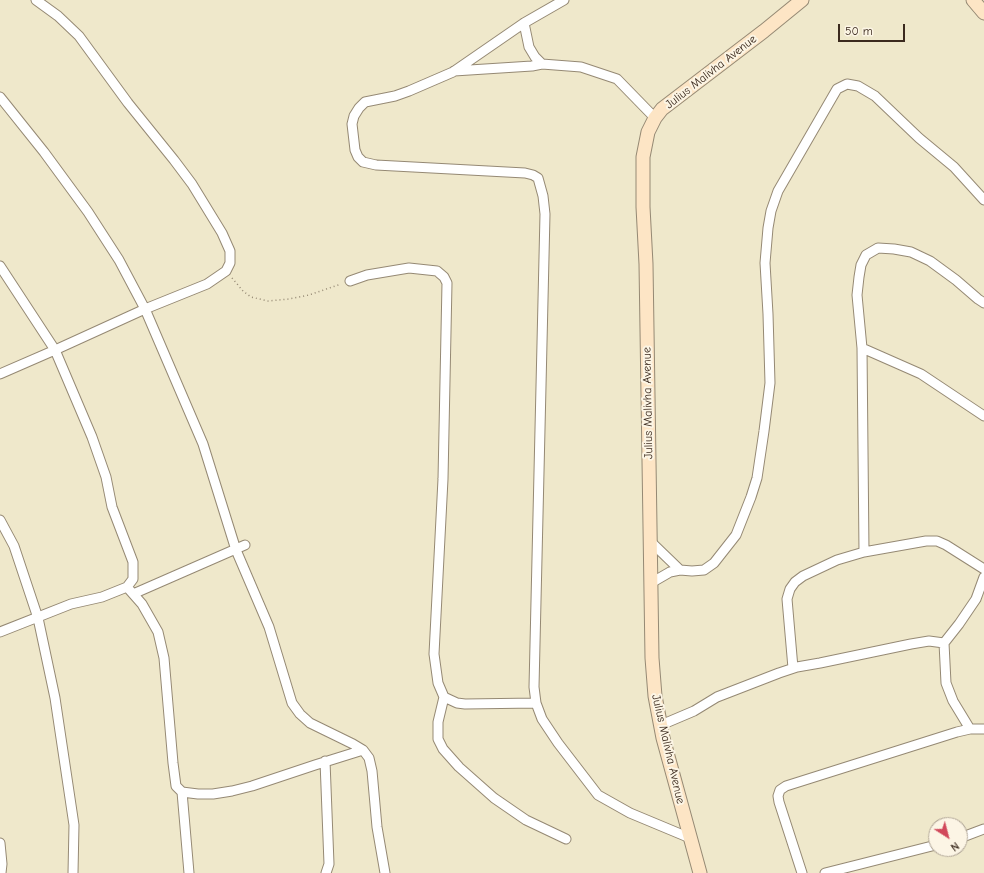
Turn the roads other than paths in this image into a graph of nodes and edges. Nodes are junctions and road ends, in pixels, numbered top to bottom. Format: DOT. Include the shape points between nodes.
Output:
graph roads {
  1 [pos="36,0"];
  2 [pos="564,0"];
  3 [pos="802,0"];
  4 [pos="973,0"];
  5 [pos="984,13"];
  6 [pos="524,23"];
  7 [pos="542,64"];
  8 [pos="453,72"];
  9 [pos="0,98"];
  10 [pos="655,118"];
  11 [pos="984,200"];
  12 [pos="0,266"];
  13 [pos="350,280"];
  14 [pos="984,303"];
  15 [pos="145,309"];
  16 [pos="862,348"];
  17 [pos="55,350"];
  18 [pos="0,374"];
  19 [pos="984,416"];
  20 [pos="0,520"];
  21 [pos="651,542"];
  22 [pos="245,546"];
  23 [pos="236,550"];
  24 [pos="864,552"];
  25 [pos="984,569"];
  26 [pos="680,570"];
  27 [pos="984,577"];
  28 [pos="651,583"];
  29 [pos="130,590"];
  30 [pos="38,618"];
  31 [pos="0,632"];
  32 [pos="944,643"];
  33 [pos="793,668"];
  34 [pos="444,697"];
  35 [pos="536,703"];
  36 [pos="661,725"];
  37 [pos="970,729"];
  38 [pos="984,729"];
  39 [pos="363,750"];
  40 [pos="325,761"];
  41 [pos="182,792"];
  42 [pos="984,829"];
  43 [pos="968,835"];
  44 [pos="690,838"];
  45 [pos="566,839"];
  46 [pos="0,843"];
  47 [pos="928,847"];
  48 [pos="1,873"];
  49 [pos="73,873"];
  50 [pos="189,873"];
  51 [pos="326,873"];
  52 [pos="385,873"];
  53 [pos="700,873"];
  54 [pos="802,873"];
  55 [pos="825,873"];
  1 -- 15 [label="street" via="79,36 192,184 230,250 230,263 226,271 207,284"];
  2 -- 6 [label="street"];
  3 -- 10 [label="street, Julius Malivha Avenue" via="670,102"];
  4 -- 5 [label="street"];
  6 -- 7 [label="street" via="529,47"];
  6 -- 8 [label="street"];
  7 -- 8 [label="street"];
  7 -- 10 [label="street" via="581,67 617,79"];
  8 -- 35 [label="street" via="395,96 365,102 354,116 352,124 355,150 363,162 376,165 524,173 538,178 541,184 545,214 534,680"];
  9 -- 15 [label="street" via="88,212 119,260"];
  10 -- 21 [label="street, Julius Malivha Avenue" via="648,132 642,172"];
  11 -- 26 [label="street" via="954,167 875,96 858,86 847,84 837,89 778,191 771,211 765,263 770,382 757,478 752,497 736,535 714,563 704,570"];
  12 -- 17 [label="street"];
  13 -- 34 [label="street" via="409,268 436,271 444,277 447,284 443,479 434,654 438,683"];
  14 -- 16 [label="street" via="930,261 911,252 878,248 866,255 859,277 857,295"];
  15 -- 17 [label="street"];
  15 -- 23 [label="street" via="204,444"];
  16 -- 19 [label="street" via="921,374"];
  16 -- 24 [label="street"];
  17 -- 18 [label="street"];
  17 -- 29 [label="street" via="92,438 106,477 112,507 133,562"];
  20 -- 30 [label="street" via="14,546"];
  21 -- 26 [label="street"];
  21 -- 28 [label="street, Julius Malivha Avenue"];
  22 -- 23 [label="street"];
  23 -- 29 [label="street"];
  23 -- 39 [label="street" via="269,627 292,703 310,723"];
  24 -- 25 [label="street" via="926,540 937,541"];
  24 -- 33 [label="street" via="814,570 795,582 790,589 787,599"];
  26 -- 28 [label="street" via="670,572"];
  27 -- 32 [label="street" via="976,598"];
  28 -- 36 [label="street, Julius Malivha Avenue" via="652,658 655,696"];
  29 -- 30 [label="street" via="71,604"];
  29 -- 41 [label="street" via="142,604 158,632 164,658 174,778 176,786"];
  30 -- 31 [label="street"];
  30 -- 49 [label="street" via="54,698 74,825"];
  32 -- 33 [label="street" via="929,641 910,644"];
  32 -- 37 [label="street" via="946,683 953,701"];
  33 -- 36 [label="street" via="718,697"];
  34 -- 35 [label="street" via="465,704"];
  34 -- 45 [label="street" via="438,722 438,739 443,749 494,798 526,820"];
  35 -- 44 [label="street" via="558,743 598,795 630,813"];
  36 -- 44 [label="street, Julius Malivha Avenue"];
  37 -- 38 [label="street"];
  37 -- 54 [label="street" via="780,790 779,802"];
  39 -- 40 [label="street"];
  39 -- 52 [label="street" via="369,758 372,771 377,827"];
  40 -- 41 [label="street" via="232,791 212,794"];
  40 -- 51 [label="street" via="329,864"];
  41 -- 50 [label="street"];
  42 -- 43 [label="street"];
  44 -- 53 [label="street, Julius Malivha Avenue"];
  46 -- 48 [label="street"];
  47 -- 55 [label="street"];
}
